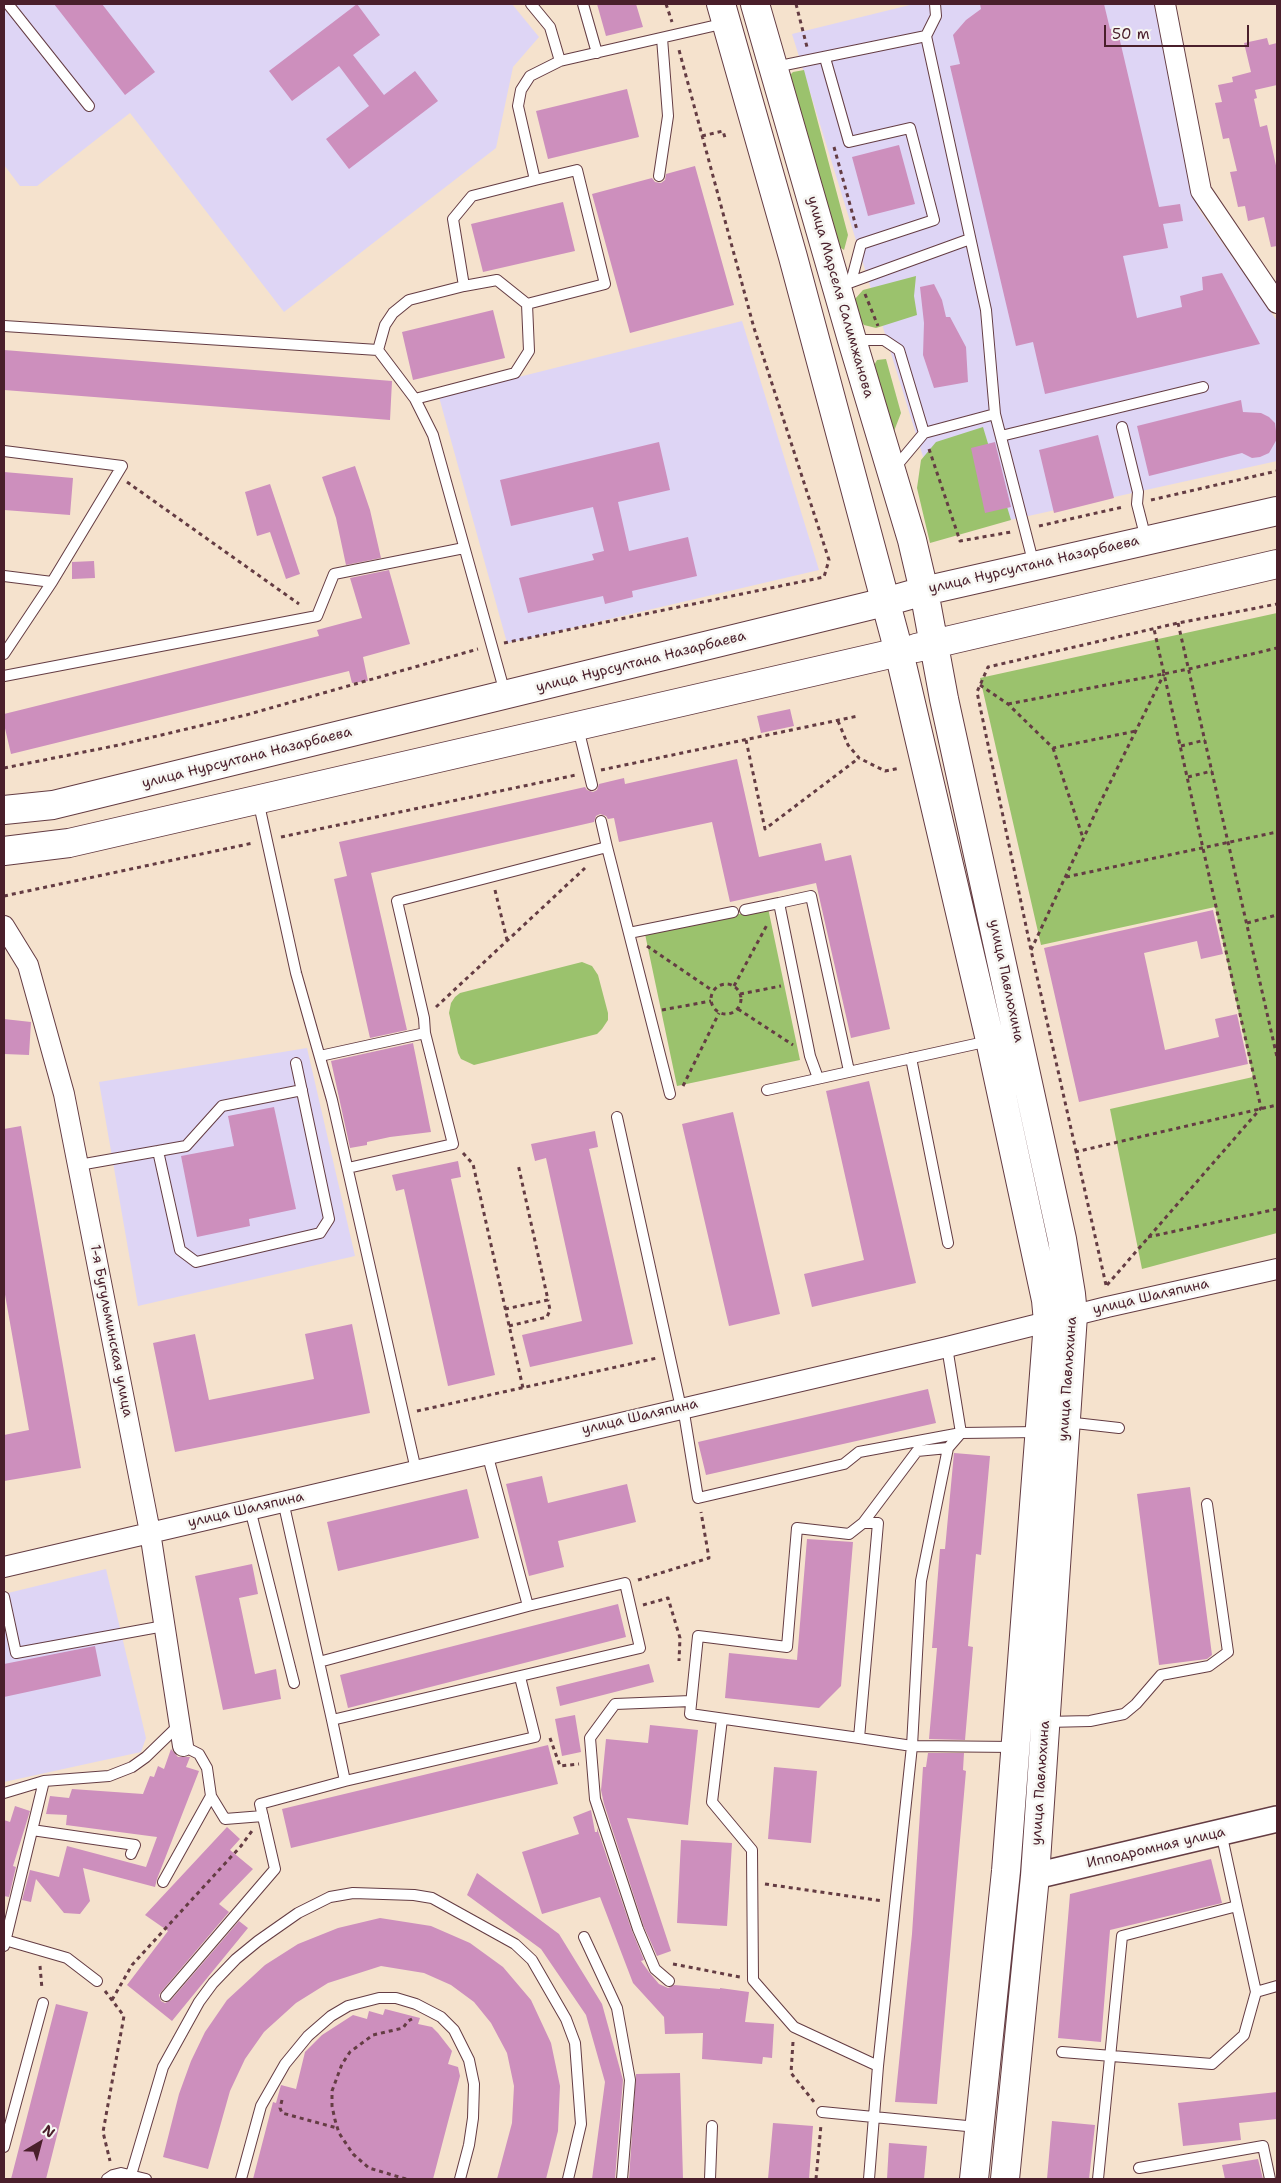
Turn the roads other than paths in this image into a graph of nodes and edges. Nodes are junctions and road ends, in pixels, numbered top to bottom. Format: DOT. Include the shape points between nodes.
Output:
graph roads {
  1 [pos="8,4"];
  2 [pos="531,4"];
  3 [pos="583,4"];
  4 [pos="756,4"];
  5 [pos="935,4"];
  6 [pos="1165,4"];
  7 [pos="724,13"];
  8 [pos="926,36"];
  9 [pos="662,38"];
  10 [pos="596,52"];
  11 [pos="825,58"];
  12 [pos="560,61"];
  13 [pos="774,68"];
  14 [pos="89,106"];
  15 [pos="659,176"];
  16 [pos="535,180"];
  17 [pos="970,239"];
  18 [pos="849,283"];
  19 [pos="464,286"];
  20 [pos="1277,303"];
  21 [pos="527,304"];
  22 [pos="4,326"];
  23 [pos="852,340"];
  24 [pos="378,350"];
  25 [pos="1203,387"];
  26 [pos="415,399"];
  27 [pos="996,414"];
  28 [pos="1122,427"];
  29 [pos="924,433"];
  30 [pos="1001,436"];
  31 [pos="4,451"];
  32 [pos="891,472"];
  33 [pos="1277,511"];
  34 [pos="1146,539"];
  35 [pos="464,548"];
  36 [pos="1277,564"];
  37 [pos="1034,566"];
  38 [pos="4,576"];
  39 [pos="52,582"];
  40 [pos="924,591"];
  41 [pos="885,602"];
  42 [pos="934,644"];
  43 [pos="899,652"];
  44 [pos="4,654"];
  45 [pos="4,676"];
  46 [pos="506,696"];
  47 [pos="577,726"];
  48 [pos="592,785"];
  49 [pos="258,800"];
  50 [pos="4,810"];
  51 [pos="601,821"];
  52 [pos="607,847"];
  53 [pos="4,851"];
  54 [pos="779,903"];
  55 [pos="746,910"];
  56 [pos="732,912"];
  57 [pos="4,926"];
  58 [pos="629,933"];
  59 [pos="425,1033"];
  60 [pos="990,1040"];
  61 [pos="320,1056"];
  62 [pos="911,1058"];
  63 [pos="296,1063"];
  64 [pos="849,1071"];
  65 [pos="818,1078"];
  66 [pos="302,1090"];
  67 [pos="767,1090"];
  68 [pos="670,1092"];
  69 [pos="617,1117"];
  70 [pos="158,1150"];
  71 [pos="79,1165"];
  72 [pos="348,1168"];
  73 [pos="948,1243"];
  74 [pos="1277,1269"];
  75 [pos="1061,1319"];
  76 [pos="946,1347"];
  77 [pos="682,1408"];
  78 [pos="1066,1422"];
  79 [pos="1120,1428"];
  80 [pos="1040,1432"];
  81 [pos="961,1433"];
  82 [pos="948,1448"];
  83 [pos="487,1453"];
  84 [pos="416,1470"];
  85 [pos="283,1501"];
  86 [pos="1207,1504"];
  87 [pos="250,1509"];
  88 [pos="862,1523"];
  89 [pos="150,1532"];
  90 [pos="4,1567"];
  91 [pos="4,1597"];
  92 [pos="528,1606"];
  93 [pos="164,1626"];
  94 [pos="319,1662"];
  95 [pos="520,1677"];
  96 [pos="294,1683"];
  97 [pos="691,1701"];
  98 [pos="722,1718"];
  99 [pos="332,1720"];
  100 [pos="1045,1722"];
  101 [pos="179,1725"];
  102 [pos="859,1738"];
  103 [pos="182,1746"];
  104 [pos="912,1746"];
  105 [pos="1015,1747"];
  106 [pos="44,1781"];
  107 [pos="345,1781"];
  108 [pos="4,1793"];
  109 [pos="211,1796"];
  110 [pos="263,1816"];
  111 [pos="1277,1819"];
  112 [pos="32,1830"];
  113 [pos="1221,1832"];
  114 [pos="131,1854"];
  115 [pos="1035,1876"];
  116 [pos="163,1882"];
  117 [pos="1237,1906"];
  118 [pos="584,1937"];
  119 [pos="4,1943"];
  120 [pos="97,1981"];
  121 [pos="669,1981"];
  122 [pos="1277,1986"];
  123 [pos="1256,1992"];
  124 [pos="166,1996"];
  125 [pos="43,2003"];
  126 [pos="1062,2052"];
  127 [pos="1110,2056"];
  128 [pos="878,2066"];
  129 [pos="822,2112"];
  130 [pos="874,2118"];
  131 [pos="712,2126"];
  132 [pos="981,2128"];
  133 [pos="4,2146"];
  134 [pos="1139,2168"];
  135 [pos="131,2175"];
  136 [pos="110,2177"];
  137 [pos="146,2179"];
  138 [pos="241,2179"];
  139 [pos="460,2179"];
  140 [pos="568,2179"];
  141 [pos="622,2179"];
  142 [pos="710,2179"];
  143 [pos="869,2179"];
  144 [pos="974,2179"];
  145 [pos="1005,2179"];
  146 [pos="1098,2179"];
  147 [pos="1270,2179"];
  1 -- 14 [label="lane"];
  2 -- 12 [label="lane" via="550,26"];
  3 -- 10 [label="lane"];
  4 -- 13 [label="main road, улица Марселя Салимжанова"];
  5 -- 8 [label="lane" via="936,16"];
  6 -- 20 [label="street" via="1201,191"];
  7 -- 9 [label="lane"];
  7 -- 41 [label="main road, улица Павлюхина"];
  8 -- 11 [label="lane"];
  8 -- 17 [label="lane"];
  9 -- 10 [label="lane"];
  9 -- 15 [label="lane" via="668,116"];
  10 -- 12 [label="lane"];
  11 -- 13 [label="lane"];
  11 -- 18 [label="lane" via="849,142 910,128 934,220 861,244"];
  12 -- 16 [label="lane" via="530,76 521,90 518,106"];
  13 -- 18 [label="main road, улица Марселя Салимжанова"];
  16 -- 19 [label="lane" via="472,196 453,219"];
  16 -- 21 [label="lane" via="576,170 605,284"];
  17 -- 18 [label="lane"];
  17 -- 27 [label="lane" via="986,310"];
  18 -- 23 [label="main road, улица Марселя Салимжанова"];
  19 -- 21 [label="lane" via="497,280"];
  19 -- 24 [label="lane" via="409,300 393,313 385,326"];
  21 -- 26 [label="lane" via="530,351 515,373"];
  22 -- 24 [label="lane"];
  23 -- 29 [label="lane" via="884,340 899,350"];
  23 -- 32 [label="main road, улица Марселя Салимжанова"];
  24 -- 26 [label="lane"];
  25 -- 30 [label="lane"];
  26 -- 35 [label="lane" via="433,435"];
  27 -- 29 [label="lane"];
  27 -- 30 [label="lane"];
  28 -- 34 [label="lane"];
  29 -- 32 [label="lane"];
  30 -- 37 [label="lane"];
  31 -- 39 [label="lane" via="122,466"];
  32 -- 40 [label="main road, улица Марселя Салимжанова"];
  33 -- 34 [label="main road, улица Нурсултана Назарбаева"];
  34 -- 37 [label="main road, улица Нурсултана Назарбаева"];
  35 -- 45 [label="lane" via="334,574 316,616"];
  35 -- 46 [label="lane"];
  36 -- 42 [label="main road"];
  37 -- 40 [label="main road, улица Нурсултана Назарбаева"];
  38 -- 39 [label="lane"];
  39 -- 44 [label="lane"];
  40 -- 41 [label="main road, улица Нурсултана Назарбаева"];
  40 -- 42 [label="main road, улица Павлюхина"];
  41 -- 43 [label="main road, улица Павлюхина"];
  41 -- 46 [label="main road, улица Нурсултана Назарбаева"];
  42 -- 43 [label="main road"];
  42 -- 75 [label="main road, улица Павлюхина" via="1060,1229"];
  43 -- 47 [label="main road"];
  43 -- 60 [label="main road, улица Павлюхина"];
  46 -- 50 [label="main road, улица Нурсултана Назарбаева" via="52,805"];
  47 -- 48 [label="lane"];
  47 -- 49 [label="main road"];
  49 -- 53 [label="main road" via="69,843"];
  49 -- 61 [label="lane" via="300,988 323,1062"];
  51 -- 52 [label="lane"];
  52 -- 58 [label="lane"];
  52 -- 59 [label="lane" via="397,901"];
  54 -- 55 [label="lane"];
  54 -- 64 [label="lane" via="811,896"];
  54 -- 65 [label="lane" via="810,1056"];
  56 -- 58 [label="lane"];
  57 -- 71 [label="street, 1-я Бугульминская улица" via="28,965 64,1094"];
  58 -- 68 [label="lane"];
  59 -- 61 [label="lane"];
  59 -- 72 [label="lane" via="453,1144"];
  60 -- 62 [label="lane"];
  60 -- 75 [label="main road, улица Павлюхина" via="1044,1292"];
  61 -- 72 [label="lane"];
  62 -- 64 [label="lane"];
  62 -- 73 [label="lane"];
  63 -- 66 [label="lane"];
  64 -- 65 [label="lane"];
  65 -- 67 [label="lane"];
  66 -- 70 [label="lane" via="222,1106 186,1146"];
  66 -- 70 [label="lane" via="329,1219 320,1233 196,1262 180,1250"];
  69 -- 77 [label="lane"];
  70 -- 71 [label="lane"];
  71 -- 89 [label="street, 1-я Бугульминская улица"];
  72 -- 84 [label="lane"];
  74 -- 75 [label="street, улица Шаляпина"];
  75 -- 76 [label="street, улица Шаляпина"];
  75 -- 78 [label="main road, улица Павлюхина"];
  75 -- 80 [label="main road, улица Павлюхина"];
  76 -- 77 [label="street, улица Шаляпина"];
  76 -- 81 [label="lane"];
  77 -- 81 [label="lane" via="698,1498 844,1464 859,1452"];
  77 -- 83 [label="street, улица Шаляпина"];
  78 -- 79 [label="lane"];
  78 -- 100 [label="main road, улица Павлюхина"];
  80 -- 81 [label="lane"];
  80 -- 105 [label="main road, улица Павлюхина"];
  81 -- 82 [label="lane"];
  82 -- 88 [label="lane" via="917,1451"];
  82 -- 104 [label="lane" via="921,1581"];
  83 -- 84 [label="street, улица Шаляпина"];
  83 -- 92 [label="lane"];
  84 -- 85 [label="street, улица Шаляпина"];
  85 -- 87 [label="street, улица Шаляпина"];
  85 -- 94 [label="lane"];
  86 -- 100 [label="lane" via="1228,1652 1209,1666 1161,1675 1124,1714 1090,1721"];
  87 -- 89 [label="street, улица Шаляпина"];
  87 -- 96 [label="lane"];
  88 -- 97 [label="lane" via="849,1534 797,1528 787,1647 698,1636"];
  88 -- 102 [label="lane" via="878,1523"];
  89 -- 90 [label="street, улица Шаляпина"];
  89 -- 93 [label="street, 1-я Бугульминская улица"];
  91 -- 93 [label="lane" via="16,1653"];
  92 -- 94 [label="lane"];
  92 -- 95 [label="lane" via="625,1583 640,1648"];
  93 -- 101 [label="street, 1-я Бугульминская улица"];
  94 -- 99 [label="lane"];
  95 -- 99 [label="lane"];
  95 -- 107 [label="lane" via="535,1738"];
  97 -- 98 [label="lane" via="690,1714"];
  97 -- 121 [label="lane" via="615,1704 590,1738 595,1798 638,1929 655,1969"];
  98 -- 102 [label="lane"];
  98 -- 128 [label="lane" via="712,1802 752,1850 753,1980 794,2027"];
  99 -- 107 [label="lane"];
  100 -- 115 [label="main road, улица Павлюхина"];
  101 -- 103 [label="street, 1-я Бугульминская улица"];
  101 -- 106 [label="lane" via="132,1767 109,1776"];
  102 -- 104 [label="lane"];
  103 -- 109 [label="lane" via="199,1754 207,1768"];
  104 -- 105 [label="lane"];
  104 -- 128 [label="lane"];
  105 -- 132 [label="main road, улица Павлюхина"];
  106 -- 108 [label="lane"];
  106 -- 112 [label="lane"];
  107 -- 110 [label="lane" via="260,1804"];
  109 -- 110 [label="lane" via="225,1819"];
  109 -- 116 [label="lane"];
  110 -- 124 [label="lane" via="275,1869"];
  111 -- 113 [label="street, Ипподромная улица"];
  112 -- 114 [label="lane" via="135,1845"];
  112 -- 119 [label="lane"];
  113 -- 115 [label="street, Ипподромная улица"];
  113 -- 117 [label="lane"];
  115 -- 145 [label="main road, улица Павлюхина"];
  117 -- 123 [label="lane"];
  117 -- 127 [label="lane" via="1122,1936"];
  118 -- 141 [label="lane" via="617,2008 630,2080"];
  119 -- 120 [label="lane" via="67,1958"];
  122 -- 123 [label="lane"];
  123 -- 127 [label="lane" via="1244,2035 1212,2064"];
  125 -- 133 [label="lane"];
  126 -- 127 [label="lane"];
  127 -- 146 [label="lane"];
  128 -- 130 [label="lane"];
  129 -- 130 [label="lane"];
  130 -- 132 [label="lane"];
  130 -- 143 [label="lane"];
  131 -- 142 [label="lane"];
  132 -- 144 [label="main road, улица Павлюхина"];
  134 -- 147 [label="lane" via="1263,2146"];
  135 -- 136 [label="lane" via="122,2173"];
  135 -- 137 [label="lane"];
  135 -- 140 [label="lane" via="163,2066 213,1983 236,1959 298,1913 330,1897 353,1893 432,1898 515,1944 532,1960 566,2019 575,2044 581,2124"];
  138 -- 139 [label="lane" via="261,2106 285,2064 308,2036 331,2016 348,2006 379,1998 396,1998 416,2004 441,2017 454,2030 469,2060 474,2084 473,2118"];
}
